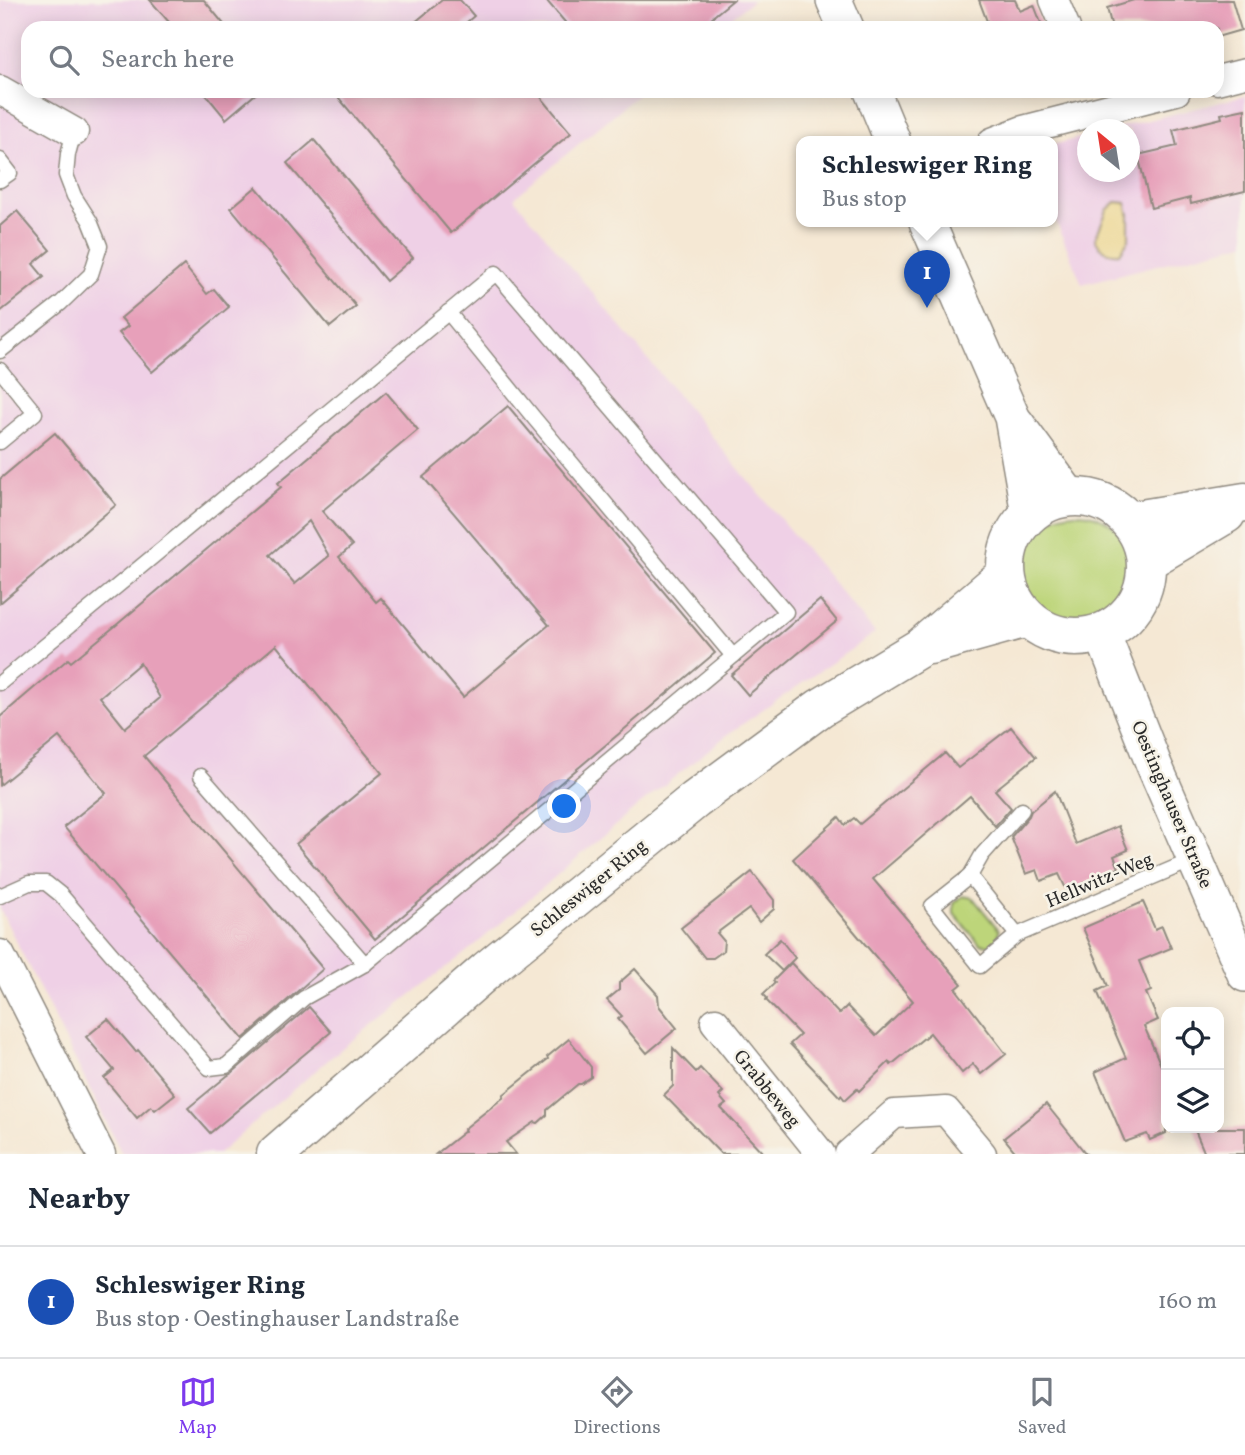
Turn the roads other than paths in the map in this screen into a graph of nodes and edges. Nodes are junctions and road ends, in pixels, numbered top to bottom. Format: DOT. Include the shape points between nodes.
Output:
graph roads {
  1 [pos="834,0"];
  2 [pos="1054,0"];
  3 [pos="843,21"];
  4 [pos="1063,21"];
  5 [pos="1245,73"];
  6 [pos="1224,78"];
  7 [pos="0,90"];
  8 [pos="875,98"];
  9 [pos="1121,98"];
  10 [pos="1097,101"];
  11 [pos="74,132"];
  12 [pos="891,136"];
  13 [pos="1008,136"];
  14 [pos="0,160"];
  15 [pos="0,180"];
  16 [pos="929,227"];
  17 [pos="448,312"];
  18 [pos="0,351"];
  19 [pos="0,370"];
  20 [pos="1012,417"];
  21 [pos="0,442"];
  22 [pos="1070,497"];
  23 [pos="1245,503"];
  24 [pos="1030,514"];
  25 [pos="1129,521"];
  26 [pos="1147,561"];
  27 [pos="1006,575"];
  28 [pos="1027,618"];
  29 [pos="1102,633"];
  30 [pos="921,648"];
  31 [pos="733,656"];
  32 [pos="0,683"];
  33 [pos="201,776"];
  34 [pos="1022,810"];
  35 [pos="1196,859"];
  36 [pos="970,876"];
  37 [pos="0,896"];
  38 [pos="1017,935"];
  39 [pos="0,954"];
  40 [pos="365,964"];
  41 [pos="1245,974"];
  42 [pos="715,1022"];
  43 [pos="102,1154"];
  44 [pos="276,1154"];
  45 [pos="821,1154"];
  46 [pos="849,1154"];
  47 [pos="982,1154"];
  1 -- 3 [label="street"];
  2 -- 4 [label="street"];
  5 -- 6 [label="street"];
  7 -- 11 [label="street"];
  8 -- 12 [label="street"];
  9 -- 10 [label="street"];
  10 -- 13 [label="street"];
  11 -- 18 [label="lane" via="66,175 100,246 91,274"];
  14 -- 15 [label="lane" via="10,173"];
  16 -- 20 [label="street"];
  17 -- 31 [label="lane"];
  17 -- 31 [label="lane" via="496,273 786,612"];
  17 -- 32 [label="lane"];
  19 -- 21 [label="lane" via="35,413"];
  20 -- 22 [label="street"];
  20 -- 24 [label="street"];
  22 -- 24 [label="main road" via="1048,502"];
  22 -- 25 [label="main road" via="1092,498 1112,506"];
  23 -- 25 [label="main road"];
  23 -- 26 [label="main road"];
  24 -- 27 [label="main road" via="1015,531 1007,552"];
  25 -- 26 [label="main road" via="1141,539"];
  26 -- 29 [label="main road" via="1145,583 1136,604"];
  27 -- 28 [label="main road" via="1012,597"];
  27 -- 30 [label="main road, Schleswiger Ring"];
  28 -- 29 [label="main road" via="1049,633 1075,638"];
  28 -- 30 [label="main road, Schleswiger Ring"];
  29 -- 35 [label="street, Oestinghauser Straße"];
  30 -- 44 [label="main road, Schleswiger Ring" via="820,709 695,800 487,970"];
  31 -- 40 [label="lane"];
  33 -- 40 [label="lane"];
  34 -- 36 [label="lane" via="982,855"];
  35 -- 38 [label="lane, Hellwitz-Weg"];
  35 -- 41 [label="street, Oestinghauser Straße"];
  36 -- 38 [label="lane"];
  36 -- 38 [label="lane, Hellwitz-Weg" via="932,906 980,966"];
  37 -- 40 [label="lane" via="29,883 46,883 61,895 209,1068 226,1066 304,998"];
  39 -- 43 [label="street"];
  42 -- 45 [label="street, Grabbeweg"];
  46 -- 47 [label="street" via="894,1114 946,1111"];
}
